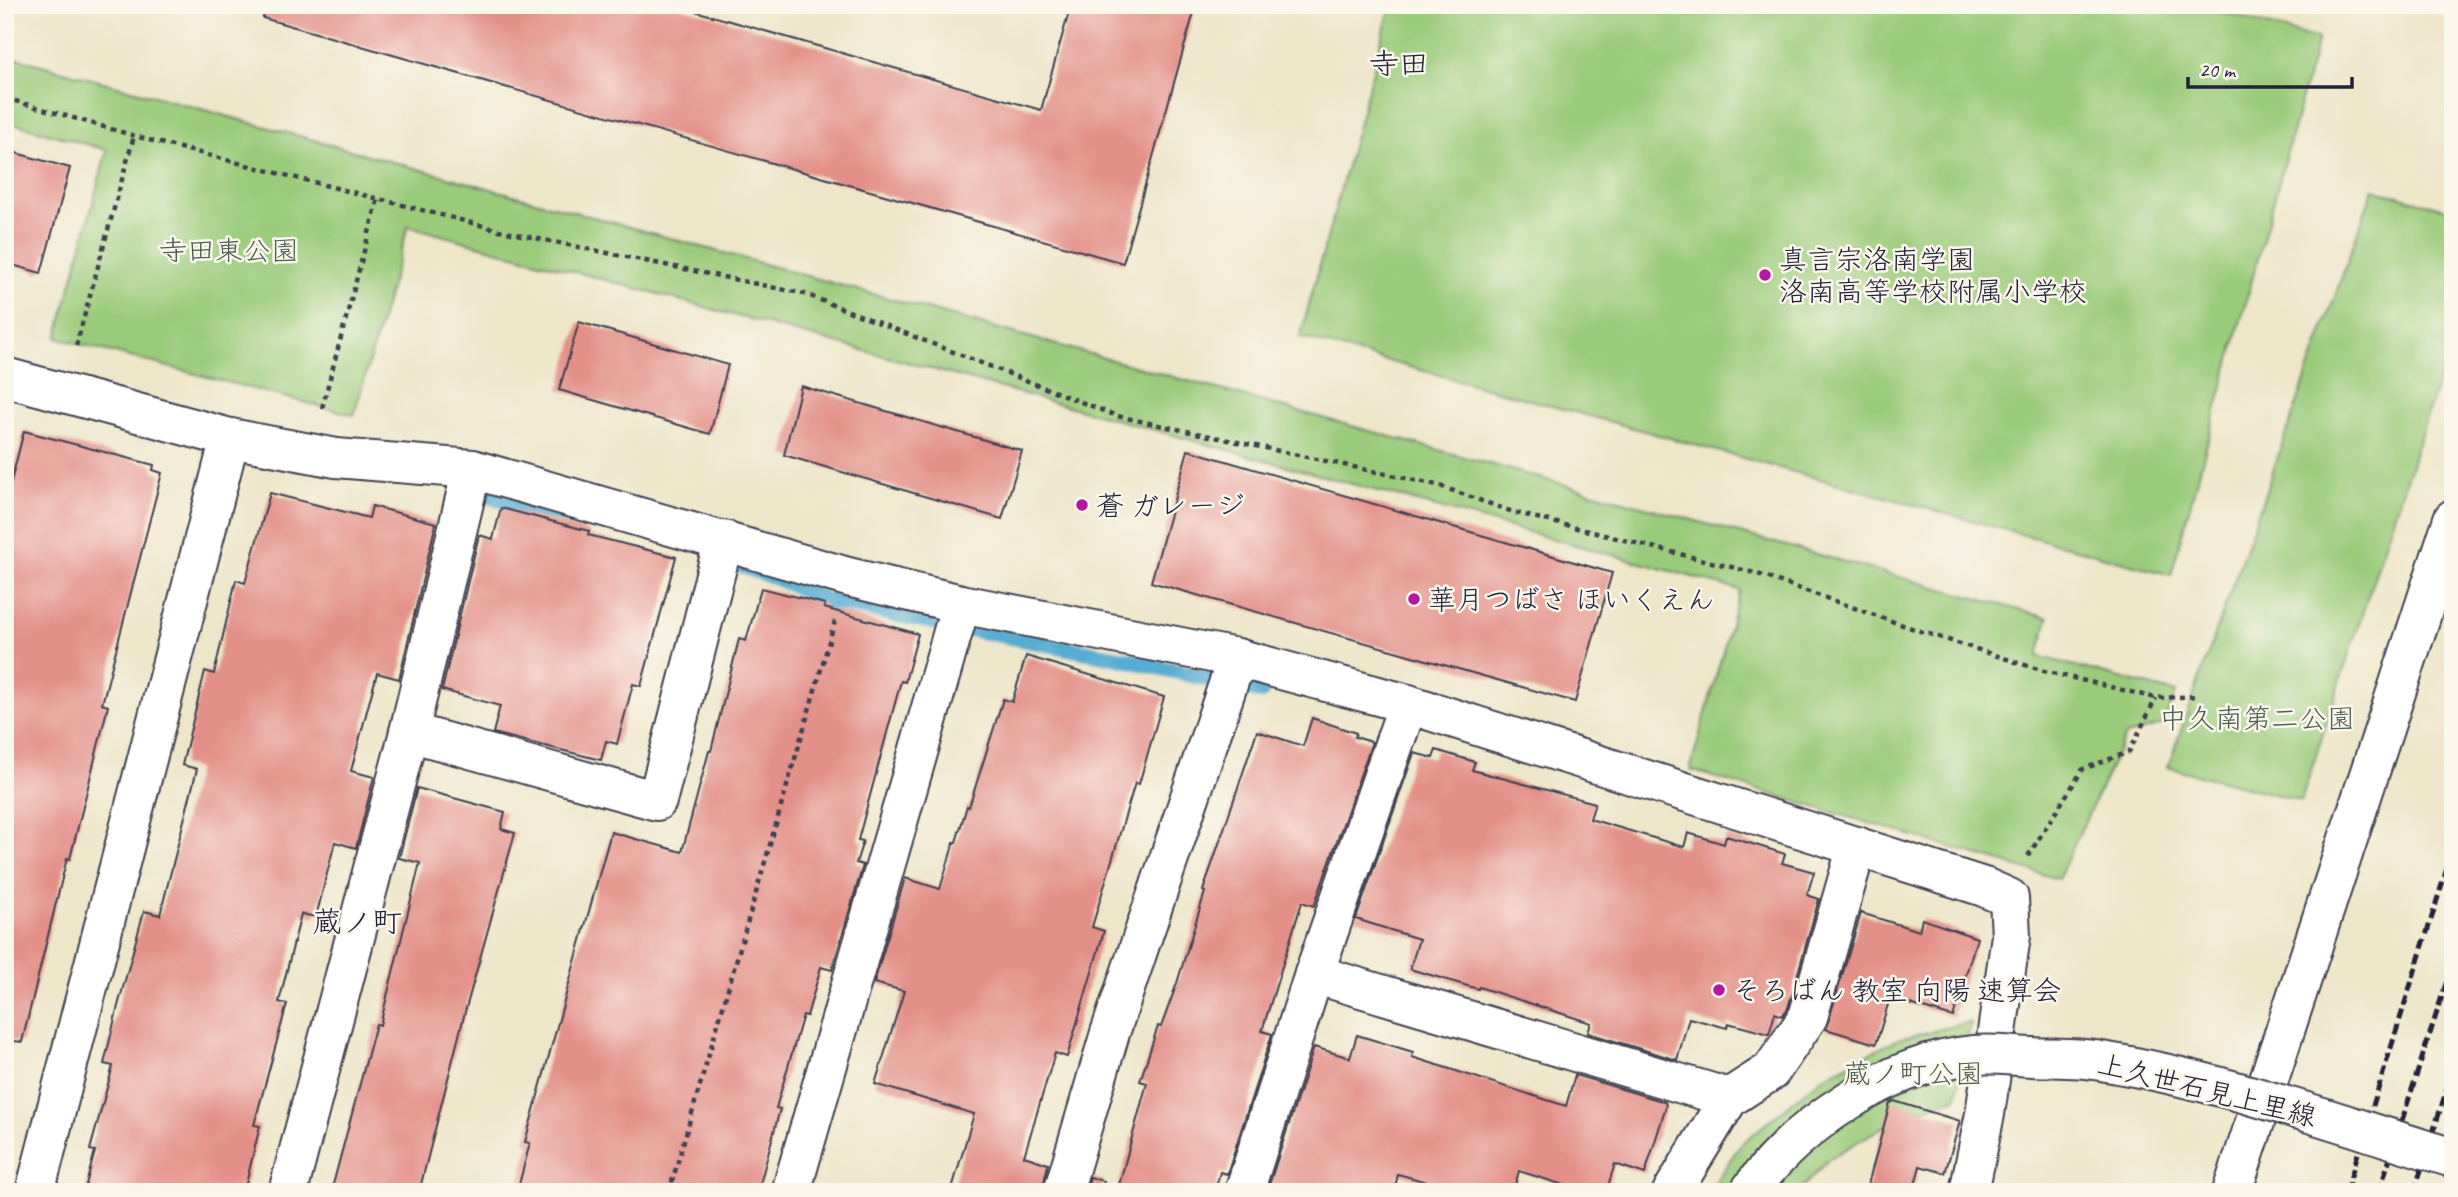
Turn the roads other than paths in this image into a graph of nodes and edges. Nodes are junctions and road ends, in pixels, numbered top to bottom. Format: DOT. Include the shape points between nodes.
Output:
graph roads {
  1 [pos="5,377"];
  2 [pos="230,438"];
  3 [pos="472,469"];
  4 [pos="2453,519"];
  5 [pos="724,540"];
  6 [pos="961,604"];
  7 [pos="1237,659"];
  8 [pos="1408,704"];
  9 [pos="409,732"];
  10 [pos="1857,846"];
  11 [pos="1314,974"];
  12 [pos="1729,1098"];
  13 [pos="2453,1158"];
  14 [pos="35,1192"];
  15 [pos="288,1192"];
  16 [pos="791,1192"];
  17 [pos="1063,1192"];
  18 [pos="1244,1192"];
  19 [pos="1672,1192"];
  20 [pos="1749,1192"];
  21 [pos="1969,1192"];
  22 [pos="2232,1192"];
  1 -- 2 [label="street"];
  2 -- 3 [label="street" via="336,458"];
  2 -- 14 [label="street"];
  3 -- 5 [label="street"];
  3 -- 9 [label="street"];
  4 -- 22 [label="street"];
  5 -- 6 [label="street"];
  5 -- 9 [label="street" via="657,801"];
  6 -- 7 [label="street"];
  6 -- 16 [label="street"];
  7 -- 8 [label="street"];
  7 -- 17 [label="street" via="1110,1033"];
  8 -- 10 [label="street"];
  8 -- 11 [label="street"];
  9 -- 15 [label="street"];
  10 -- 12 [label="street" via="1808,1017 1771,1071"];
  10 -- 21 [label="street" via="2009,898 2009,947"];
  11 -- 12 [label="street"];
  11 -- 18 [label="street"];
  12 -- 19 [label="street"];
  13 -- 20 [label="street, 上久世石見上里線, bridge" via="2226,1089 2099,1060 1974,1055 1929,1064 1853,1098 1790,1145"];
}
